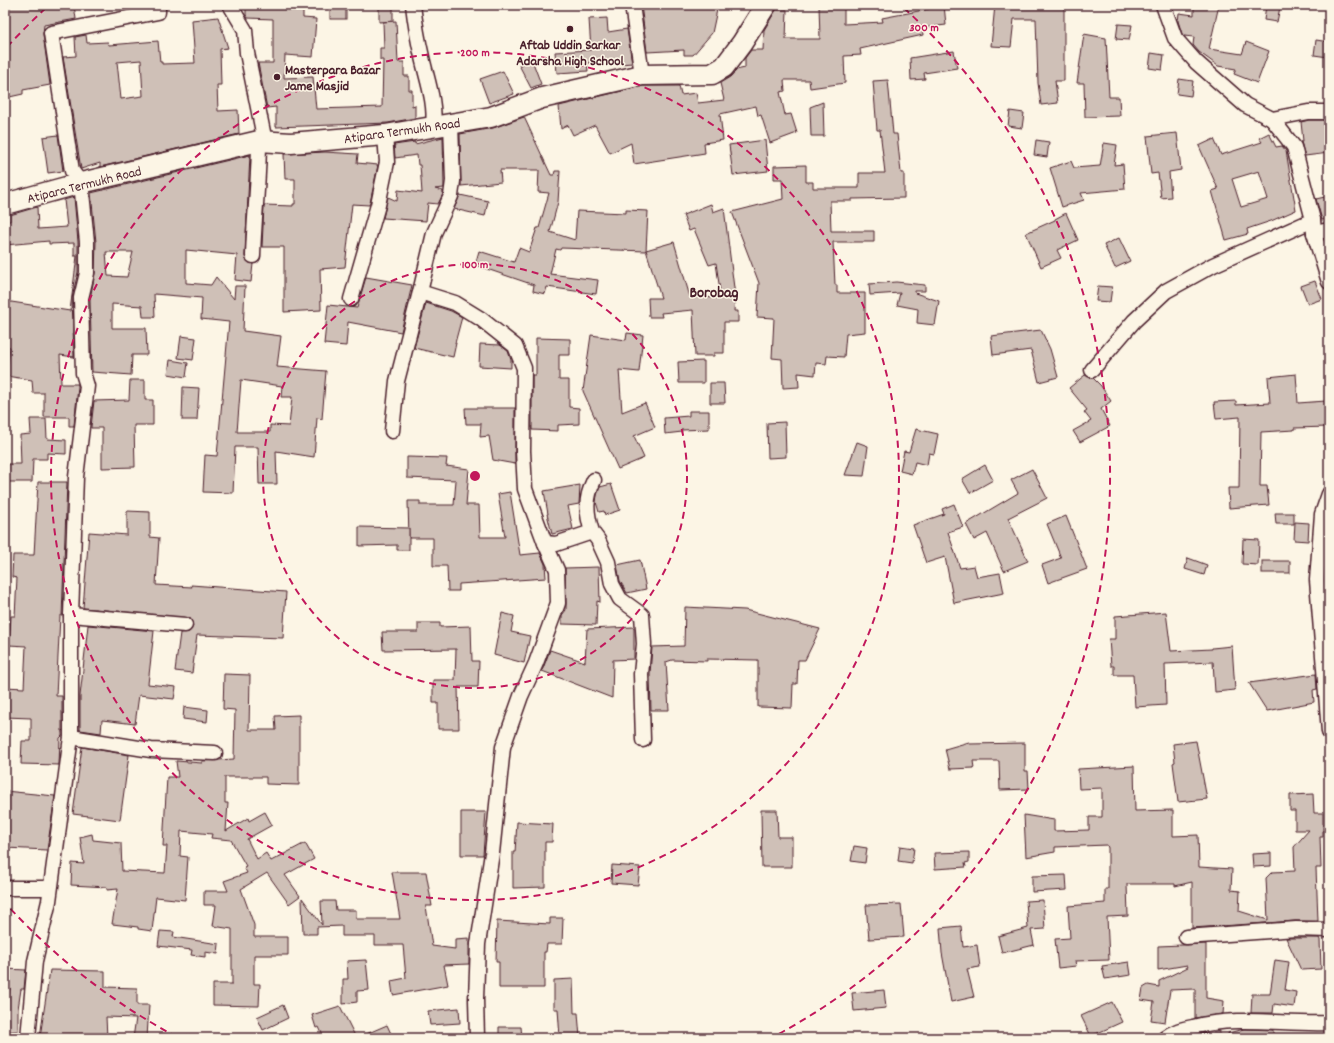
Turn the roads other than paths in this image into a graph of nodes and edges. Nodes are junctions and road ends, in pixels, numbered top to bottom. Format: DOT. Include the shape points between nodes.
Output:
graph roads {
  1 [pos="158,5"];
  2 [pos="230,5"];
  3 [pos="413,5"];
  4 [pos="632,5"];
  5 [pos="766,5"];
  6 [pos="1163,5"];
  7 [pos="642,75"];
  8 [pos="1329,112"];
  9 [pos="1272,119"];
  10 [pos="442,125"];
  11 [pos="385,135"];
  12 [pos="262,142"];
  13 [pos="81,183"];
  14 [pos="5,204"];
  15 [pos="1313,226"];
  16 [pos="1329,230"];
  17 [pos="253,256"];
  18 [pos="1329,282"];
  19 [pos="420,292"];
  20 [pos="351,299"];
  21 [pos="1092,370"];
  22 [pos="392,430"];
  23 [pos="594,480"];
  24 [pos="1329,494"];
  25 [pos="592,532"];
  26 [pos="545,543"];
  27 [pos="71,615"];
  28 [pos="185,625"];
  29 [pos="1329,732"];
  30 [pos="71,737"];
  31 [pos="643,740"];
  32 [pos="215,754"];
  33 [pos="5,888"];
  34 [pos="50,888"];
  35 [pos="1329,930"];
  36 [pos="1186,937"];
  37 [pos="1329,1023"];
  38 [pos="28,1038"];
  39 [pos="477,1038"];
  40 [pos="1165,1038"];
  1 -- 13 [label="street" via="158,12 51,33 72,171"];
  2 -- 12 [label="street" via="245,30"];
  3 -- 10 [label="street" via="434,116"];
  4 -- 7 [label="street"];
  5 -- 7 [label="main road, Atipara Termukh Road" via="724,67 712,74"];
  6 -- 9 [label="street" via="1175,38 1196,62 1245,104"];
  7 -- 10 [label="main road, Atipara Termukh Road" via="542,98 491,117"];
  8 -- 9 [label="street" via="1308,112"];
  9 -- 15 [label="street" via="1294,147"];
  10 -- 11 [label="main road, Atipara Termukh Road"];
  10 -- 19 [label="street" via="453,181 451,196 434,233"];
  11 -- 12 [label="main road, Atipara Termukh Road" via="291,143"];
  11 -- 20 [label="street" via="387,162 378,205"];
  12 -- 13 [label="main road, Atipara Termukh Road"];
  12 -- 17 [label="street" via="254,216"];
  13 -- 14 [label="main road, Atipara Termukh Road"];
  13 -- 27 [label="street" via="87,242 87,273 81,298 83,373 87,386 76,476"];
  15 -- 16 [label="street"];
  15 -- 18 [label="street"];
  15 -- 21 [label="street" via="1213,265 1166,291 1134,321"];
  19 -- 22 [label="street" via="397,381"];
  19 -- 26 [label="street" via="455,303 481,319 515,346 524,368 525,489"];
  23 -- 25 [label="street" via="588,494 587,516"];
  24 -- 29 [label="street" via="1322,514 1317,580"];
  25 -- 26 [label="street" via="556,544"];
  25 -- 31 [label="street" via="608,562 612,584 620,599 642,615"];
  26 -- 39 [label="street" via="557,570 558,603 536,663 520,696 503,747 492,853 478,944"];
  27 -- 28 [label="street"];
  27 -- 30 [label="street"];
  30 -- 32 [label="street" via="151,750"];
  30 -- 34 [label="street"];
  33 -- 34 [label="street"];
  34 -- 38 [label="street" via="35,961"];
  35 -- 36 [label="street" via="1296,929"];
  37 -- 40 [label="street" via="1240,1020 1208,1023 1173,1032"];
}
